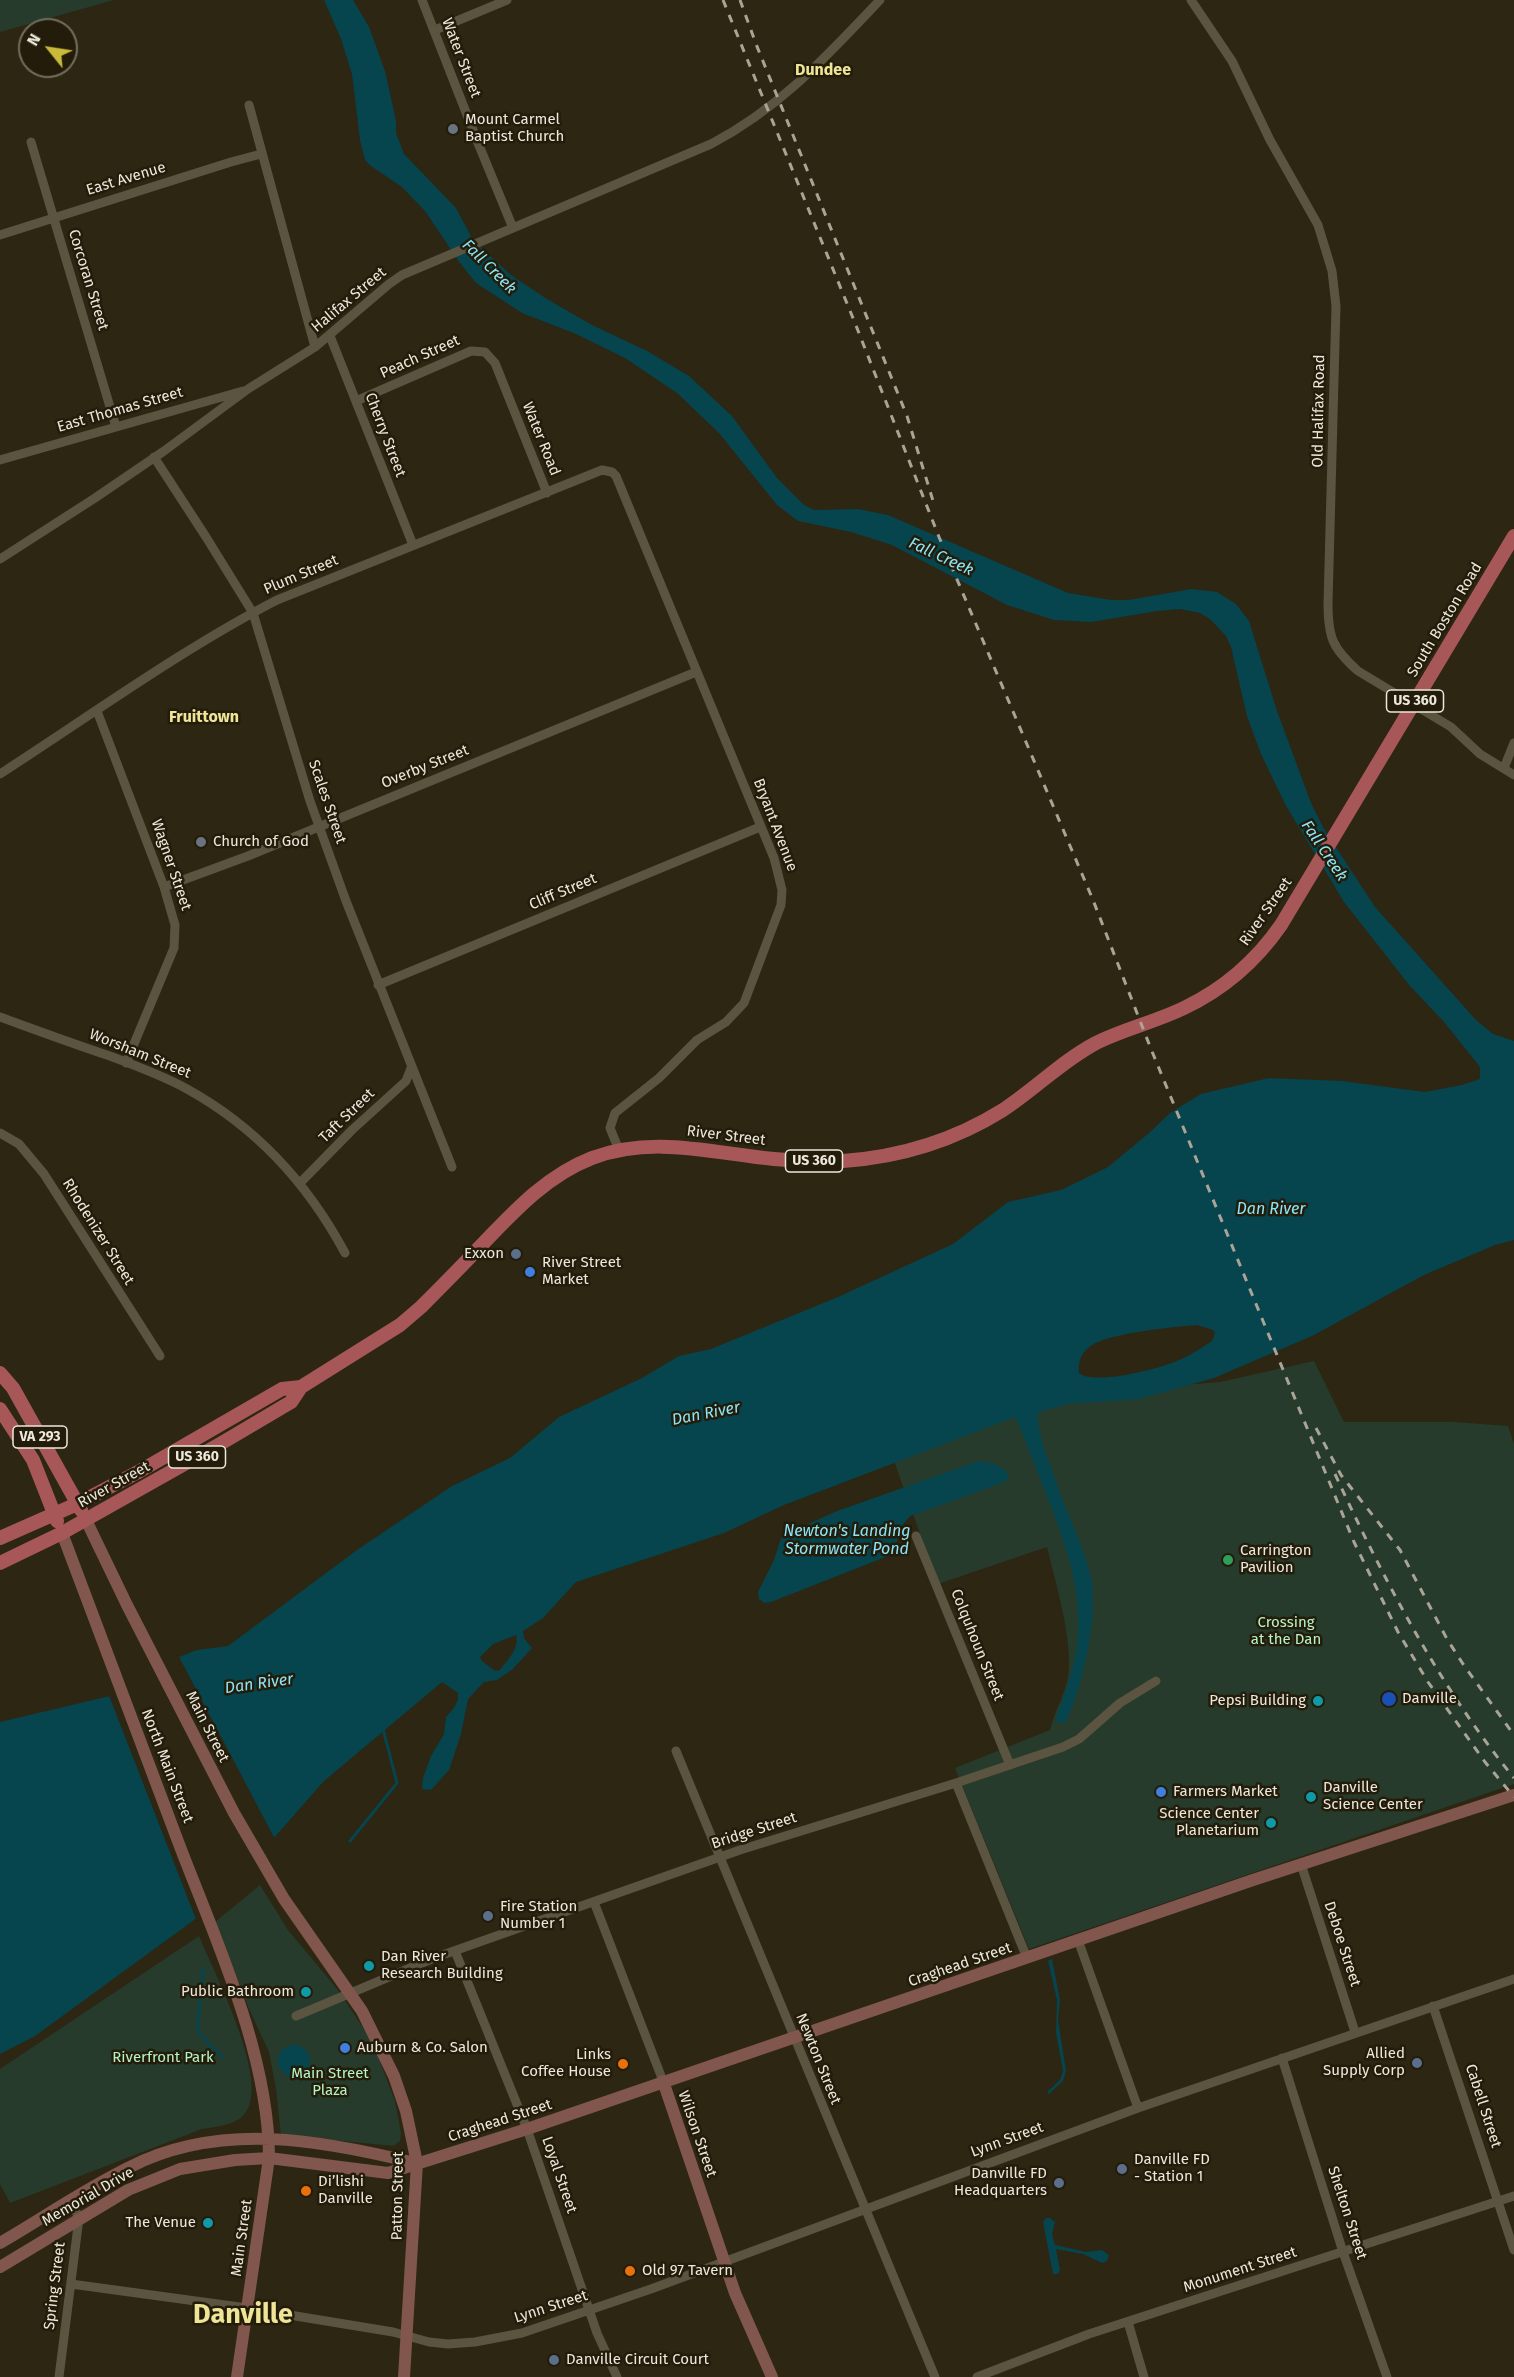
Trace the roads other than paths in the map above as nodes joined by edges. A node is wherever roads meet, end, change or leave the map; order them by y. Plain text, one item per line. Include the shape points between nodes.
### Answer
1 (422, 0) edge
2 (507, 0) edge
3 (880, 0) edge
4 (1191, 0) edge
5 (435, 30) junction
6 (249, 105) dead end
7 (31, 142) dead end
8 (261, 154) junction
9 (53, 218) junction
10 (513, 228) junction
11 (0, 235) edge
12 (330, 336) junction
13 (315, 347) junction
14 (248, 389) junction
15 (508, 395) joint
16 (356, 401) junction
17 (116, 427) junction
18 (154, 458) junction
19 (0, 460) edge
20 (547, 493) junction
21 (625, 498) joint
22 (1514, 536) edge
23 (413, 545) junction
24 (0, 559) edge
25 (253, 613) junction
26 (696, 672) junction
27 (1412, 705) junction
28 (97, 711) junction
29 (1514, 742) edge
30 (1504, 768) junction
31 (0, 774) edge
32 (1514, 775) edge
33 (320, 827) junction
34 (760, 827) junction
35 (1312, 874) joint
36 (164, 886) junction
37 (378, 985) junction
38 (0, 1019) edge
39 (126, 1063) junction
40 (411, 1068) junction
41 (0, 1133) edge
42 (619, 1150) junction
43 (452, 1167) dead end
44 (300, 1183) junction
45 (345, 1253) dead end
46 (160, 1356) dead end
47 (0, 1373) edge
48 (301, 1387) junction
49 (0, 1408) edge
50 (77, 1504) junction
51 (55, 1514) junction
52 (86, 1520) junction
53 (62, 1533) junction
54 (916, 1536) dead end
55 (0, 1538) edge
56 (0, 1563) edge
57 (1156, 1681) dead end
58 (676, 1751) dead end
59 (1010, 1765) junction
60 (956, 1783) junction
61 (1514, 1795) edge
62 (720, 1857) junction
63 (1301, 1864) junction
64 (594, 1902) junction
65 (1078, 1940) junction
66 (455, 1951) junction
67 (1027, 1958) junction
68 (1514, 1979) edge
69 (351, 1993) junction
70 (1433, 2006) junction
71 (296, 2016) dead end
72 (1355, 2032) junction
73 (793, 2038) junction
74 (1282, 2058) junction
75 (663, 2081) junction
76 (1138, 2108) junction
77 (527, 2129) junction
78 (269, 2139) junction
79 (269, 2158) junction
80 (417, 2163) junction
81 (1514, 2196) edge
82 (71, 2201) junction
83 (1498, 2201) junction
84 (864, 2210) junction
85 (79, 2218) junction
86 (0, 2243) edge
87 (1514, 2250) edge
88 (1343, 2252) junction
89 (725, 2262) junction
90 (0, 2267) edge
91 (71, 2284) junction
92 (247, 2308) junction
93 (588, 2310) junction
94 (1128, 2322) junction
95 (407, 2337) junction
96 (59, 2377) edge
97 (237, 2377) edge
98 (404, 2377) edge
99 (617, 2377) edge
100 (772, 2377) edge
101 (934, 2377) edge
102 (977, 2377) edge
103 (1144, 2377) edge
104 (1387, 2377) edge

1 - 5 street, Water Street
2 - 5 street
3 - 10 street, Halifax Street via 796,86 755,119 702,148
4 - 27 street, Old Halifax Road via 1237,70 1270,140 1318,225 1332,271 1336,306 1330,638 1358,671
5 - 10 street, Water Street
6 - 8 street
7 - 9 street, Corcoran Street
8 - 9 street, East Avenue
8 - 13 street
9 - 11 street, East Avenue
9 - 17 street, Corcoran Street
10 - 12 street, Halifax Street via 429,262 389,284
12 - 13 street, Halifax Street
12 - 16 street, Cherry Street
13 - 14 street, Halifax Street
14 - 17 street, East Thomas Street
14 - 18 street, Halifax Street
15 - 16 street, Peach Street via 490,356 478,350
15 - 20 street, Water Road
16 - 23 street, Cherry Street
17 - 19 street, East Thomas Street
18 - 24 street, Halifax Street
18 - 25 street, Scales Street
20 - 21 street, Plum Street via 608,470 616,476
20 - 23 street, Plum Street
21 - 26 street, Bryant Avenue
22 - 27 main road, South Boston Road / US 360
23 - 25 street, Plum Street
25 - 28 street, Plum Street
25 - 33 street, Scales Street
26 - 33 street, Overby Street
26 - 34 street, Bryant Avenue
27 - 30 street, Old Halifax Road via 1451,727 1480,754
27 - 35 main road, South Boston Road / US 360
28 - 31 street, Plum Street
28 - 36 street, Wagner Street
29 - 30 street
30 - 32 street, Old Halifax Road
33 - 36 street, Overby Street
33 - 37 street, Scales Street
34 - 37 street, Cliff Street
34 - 42 street, Bryant Avenue via 782,890 778,917 761,951 749,992 736,1013 696,1040 659,1078 615,1113 610,1128
35 - 42 main road, River Street / US 360 via 1268,943 1224,985 1185,1008 1098,1042 1003,1110 944,1139 897,1154 841,1161 774,1159 662,1146
36 - 39 street, Wagner Street via 175,926 174,948
37 - 40 street, Scales Street
38 - 39 street, Worsham Street
39 - 44 street, Worsham Street via 186,1088 218,1108 262,1142
40 - 43 street, Scales Street
40 - 44 street, Taft Street via 406,1081
41 - 46 street, Rhodenizer Street via 19,1144 38,1166
42 - 48 main road, River Street / US 360 via 578,1165 537,1191 400,1325
44 - 45 street, Worsham Street
47 - 50 main road, VA 293 via 13,1388
48 - 50 main road, River Street / US 360 via 282,1389
48 - 52 main road, River Street / US 360 via 291,1402
49 - 51 main road, VA 293 via 33,1460
50 - 51 main road, River Street / US 360
50 - 52 main road, VA 293
51 - 53 main road, VA 293
51 - 55 main road, River Street
52 - 53 main road, River Street / US 360
52 - 69 main road, Main Street / VA 293 via 212,1770 284,1899
53 - 56 main road, River Street
53 - 78 main road, North Main Street / VA 293 via 226,1966 258,2065
54 - 59 street, Colquhoun Street
57 - 59 street, Bridge Street via 1120,1703 1079,1739
58 - 62 street, Newton Street
59 - 60 street, Bridge Street
60 - 62 street, Bridge Street
60 - 67 street
61 - 63 main road, Craghead Street
62 - 64 street, Bridge Street
62 - 73 street, Newton Street
63 - 65 main road, Craghead Street
63 - 72 street, Deboe Street
64 - 66 street, Bridge Street
64 - 75 street, Wilson Street
65 - 67 main road, Craghead Street
65 - 76 street
66 - 69 street, Bridge Street
66 - 77 street, Loyal Street
67 - 73 main road, Craghead Street
68 - 70 street, Lynn Street
69 - 71 street, Bridge Street
69 - 80 main road, Patton Street / VA 293 via 394,2076
70 - 72 street, Lynn Street
70 - 83 street, Cabell Street
72 - 74 street, Lynn Street
73 - 75 main road, Craghead Street
73 - 84 street, Newton Street
74 - 76 street, Lynn Street
74 - 88 street, Shelton Street
75 - 77 main road, Craghead Street
75 - 89 main road, Wilson Street
76 - 84 street, Lynn Street
77 - 80 main road, Craghead Street
77 - 93 street, Loyal Street
78 - 79 main road, Main Street / VA 293
78 - 80 main road, Craghead Street via 336,2145
78 - 82 main road, Memorial Drive via 210,2142 159,2155 130,2166
79 - 80 main road, Craghead Street via 388,2173
79 - 85 main road, Memorial Drive via 180,2169 128,2190
79 - 92 main road, Main Street / VA 293
80 - 95 main road, Patton Street / VA 293
81 - 83 street, Monument Street
82 - 85 street
82 - 86 main road, Memorial Drive
83 - 87 street, Cabell Street
83 - 88 street, Monument Street
84 - 89 street, Lynn Street
84 - 101 street, Newton Street
85 - 90 main road, Memorial Drive
85 - 91 street, Spring Street
88 - 94 street, Monument Street
88 - 104 street, Shelton Street
89 - 93 street, Lynn Street
89 - 100 main road, Wilson Street
91 - 92 street, Lynn Street
91 - 96 street, Spring Street
92 - 95 street, Lynn Street
92 - 97 main road, Main Street / VA 293
93 - 95 street, Lynn Street via 522,2333 475,2342 448,2344
93 - 99 street, Loyal Street
94 - 102 street, Monument Street
94 - 103 street
95 - 98 main road, Patton Street / VA 293

